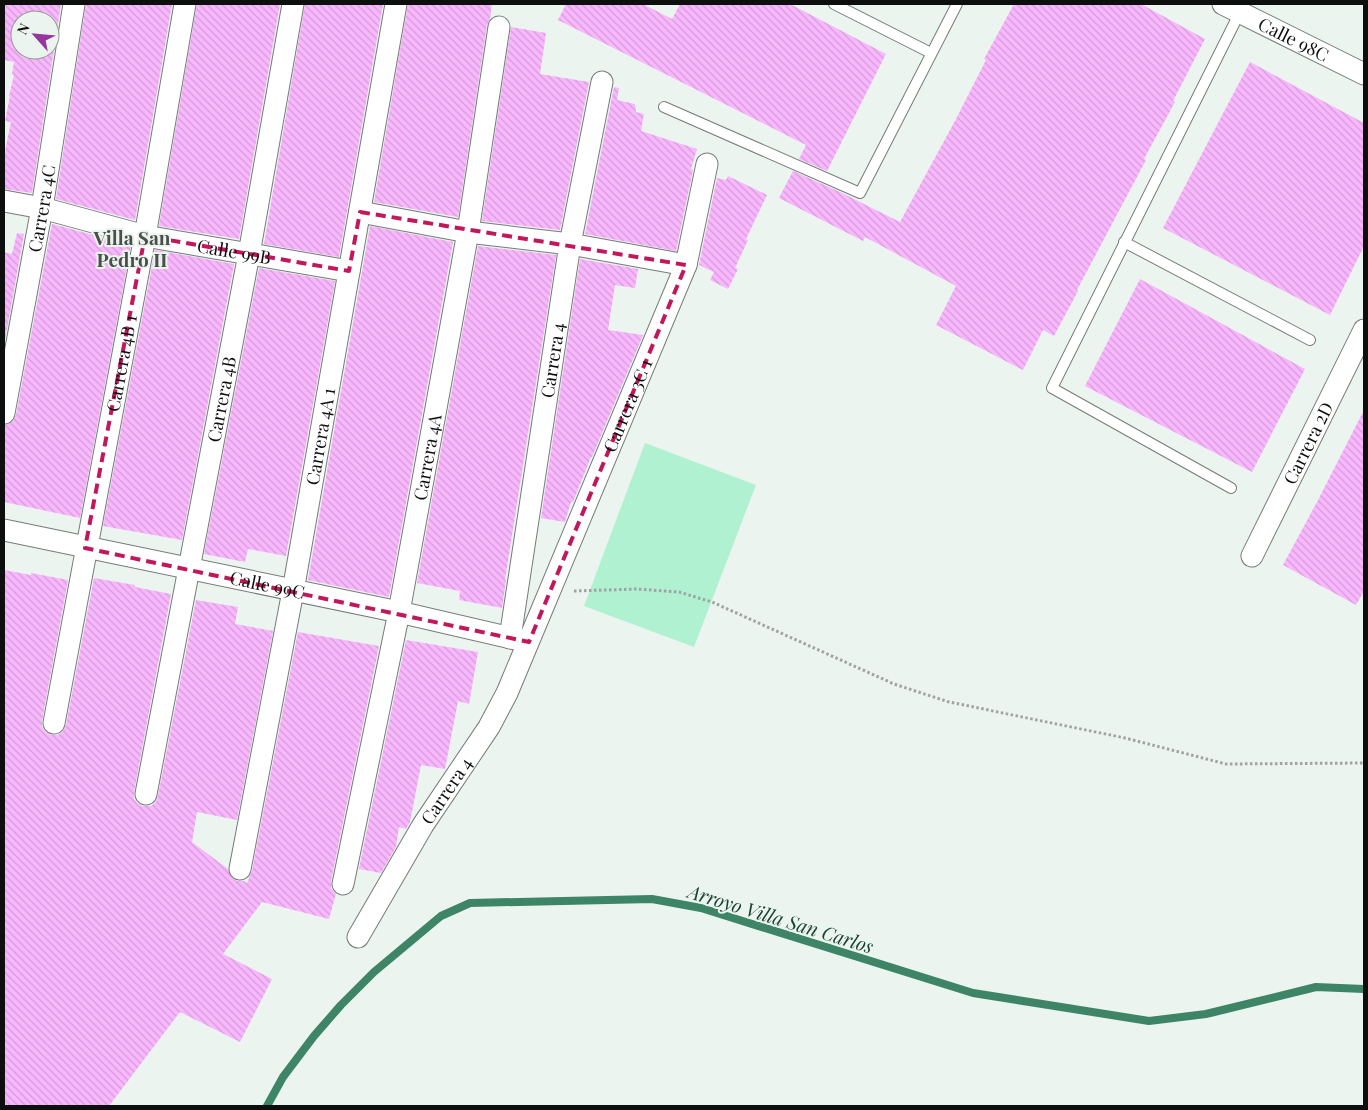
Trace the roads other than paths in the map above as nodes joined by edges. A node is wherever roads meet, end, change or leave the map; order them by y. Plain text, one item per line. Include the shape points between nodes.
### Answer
1 (74, 4) edge
2 (186, 4) edge
3 (293, 4) edge
4 (396, 4) edge
5 (834, 4) edge
6 (957, 4) edge
7 (1231, 8) edge
8 (499, 27) dead end
9 (931, 53) junction
10 (1364, 74) edge
11 (602, 82) dead end
12 (664, 107) dead end
13 (707, 164) dead end
14 (4, 201) edge
15 (42, 208) junction
16 (360, 212) junction
17 (468, 232) junction
18 (145, 236) junction
19 (1124, 242) junction
20 (570, 244) junction
21 (249, 254) junction
22 (686, 265) junction
23 (349, 272) junction
24 (1364, 330) edge
25 (1310, 340) dead end
26 (4, 413) edge
27 (1231, 488) dead end
28 (4, 530) edge
29 (86, 548) junction
30 (1252, 556) dead end
31 (188, 569) junction
32 (293, 591) junction
33 (399, 612) junction
34 (519, 640) junction
35 (54, 723) dead end
36 (146, 794) dead end
37 (240, 869) dead end
38 (343, 884) dead end
39 (358, 937) dead end

1 - 15 street, Carrera 4C
2 - 18 street, Carrera 4B 1
3 - 21 street, Carrera 4B
4 - 16 street, Carrera 4A 1
5 - 9 lane
6 - 9 lane
7 - 10 street, Calle 98C
7 - 19 lane
8 - 17 street, Carrera 4A
9 - 12 lane via 860,193
11 - 20 street, Carrera 4
13 - 22 street, Carrera 3C 1
14 - 15 street, Calle 99B
15 - 18 street, Calle 99B
15 - 26 street, Carrera 4C
16 - 17 street
16 - 23 street, Carrera 4A 1
17 - 20 street
17 - 33 street, Carrera 4A
18 - 21 street, Calle 99B
18 - 29 street, Carrera 4B 1
19 - 25 lane
19 - 27 lane via 1052,388
20 - 22 street
20 - 34 street, Carrera 4
21 - 23 street, Calle 99B
21 - 31 street, Carrera 4B
22 - 34 street, Carrera 3C 1 via 547,598
23 - 32 street, Carrera 4A 1
24 - 30 street, Carrera 2D
28 - 29 street, Calle 99C
29 - 31 street, Calle 99C
29 - 35 street, Carrera 4B 1
31 - 32 street, Calle 99C
31 - 36 street, Carrera 4B
32 - 33 street, Calle 99C
32 - 37 street, Carrera 4A 1
33 - 34 street, Calle 99C
33 - 38 street, Carrera 4A
34 - 39 street, Carrera 4 via 507,693 489,727 423,825

